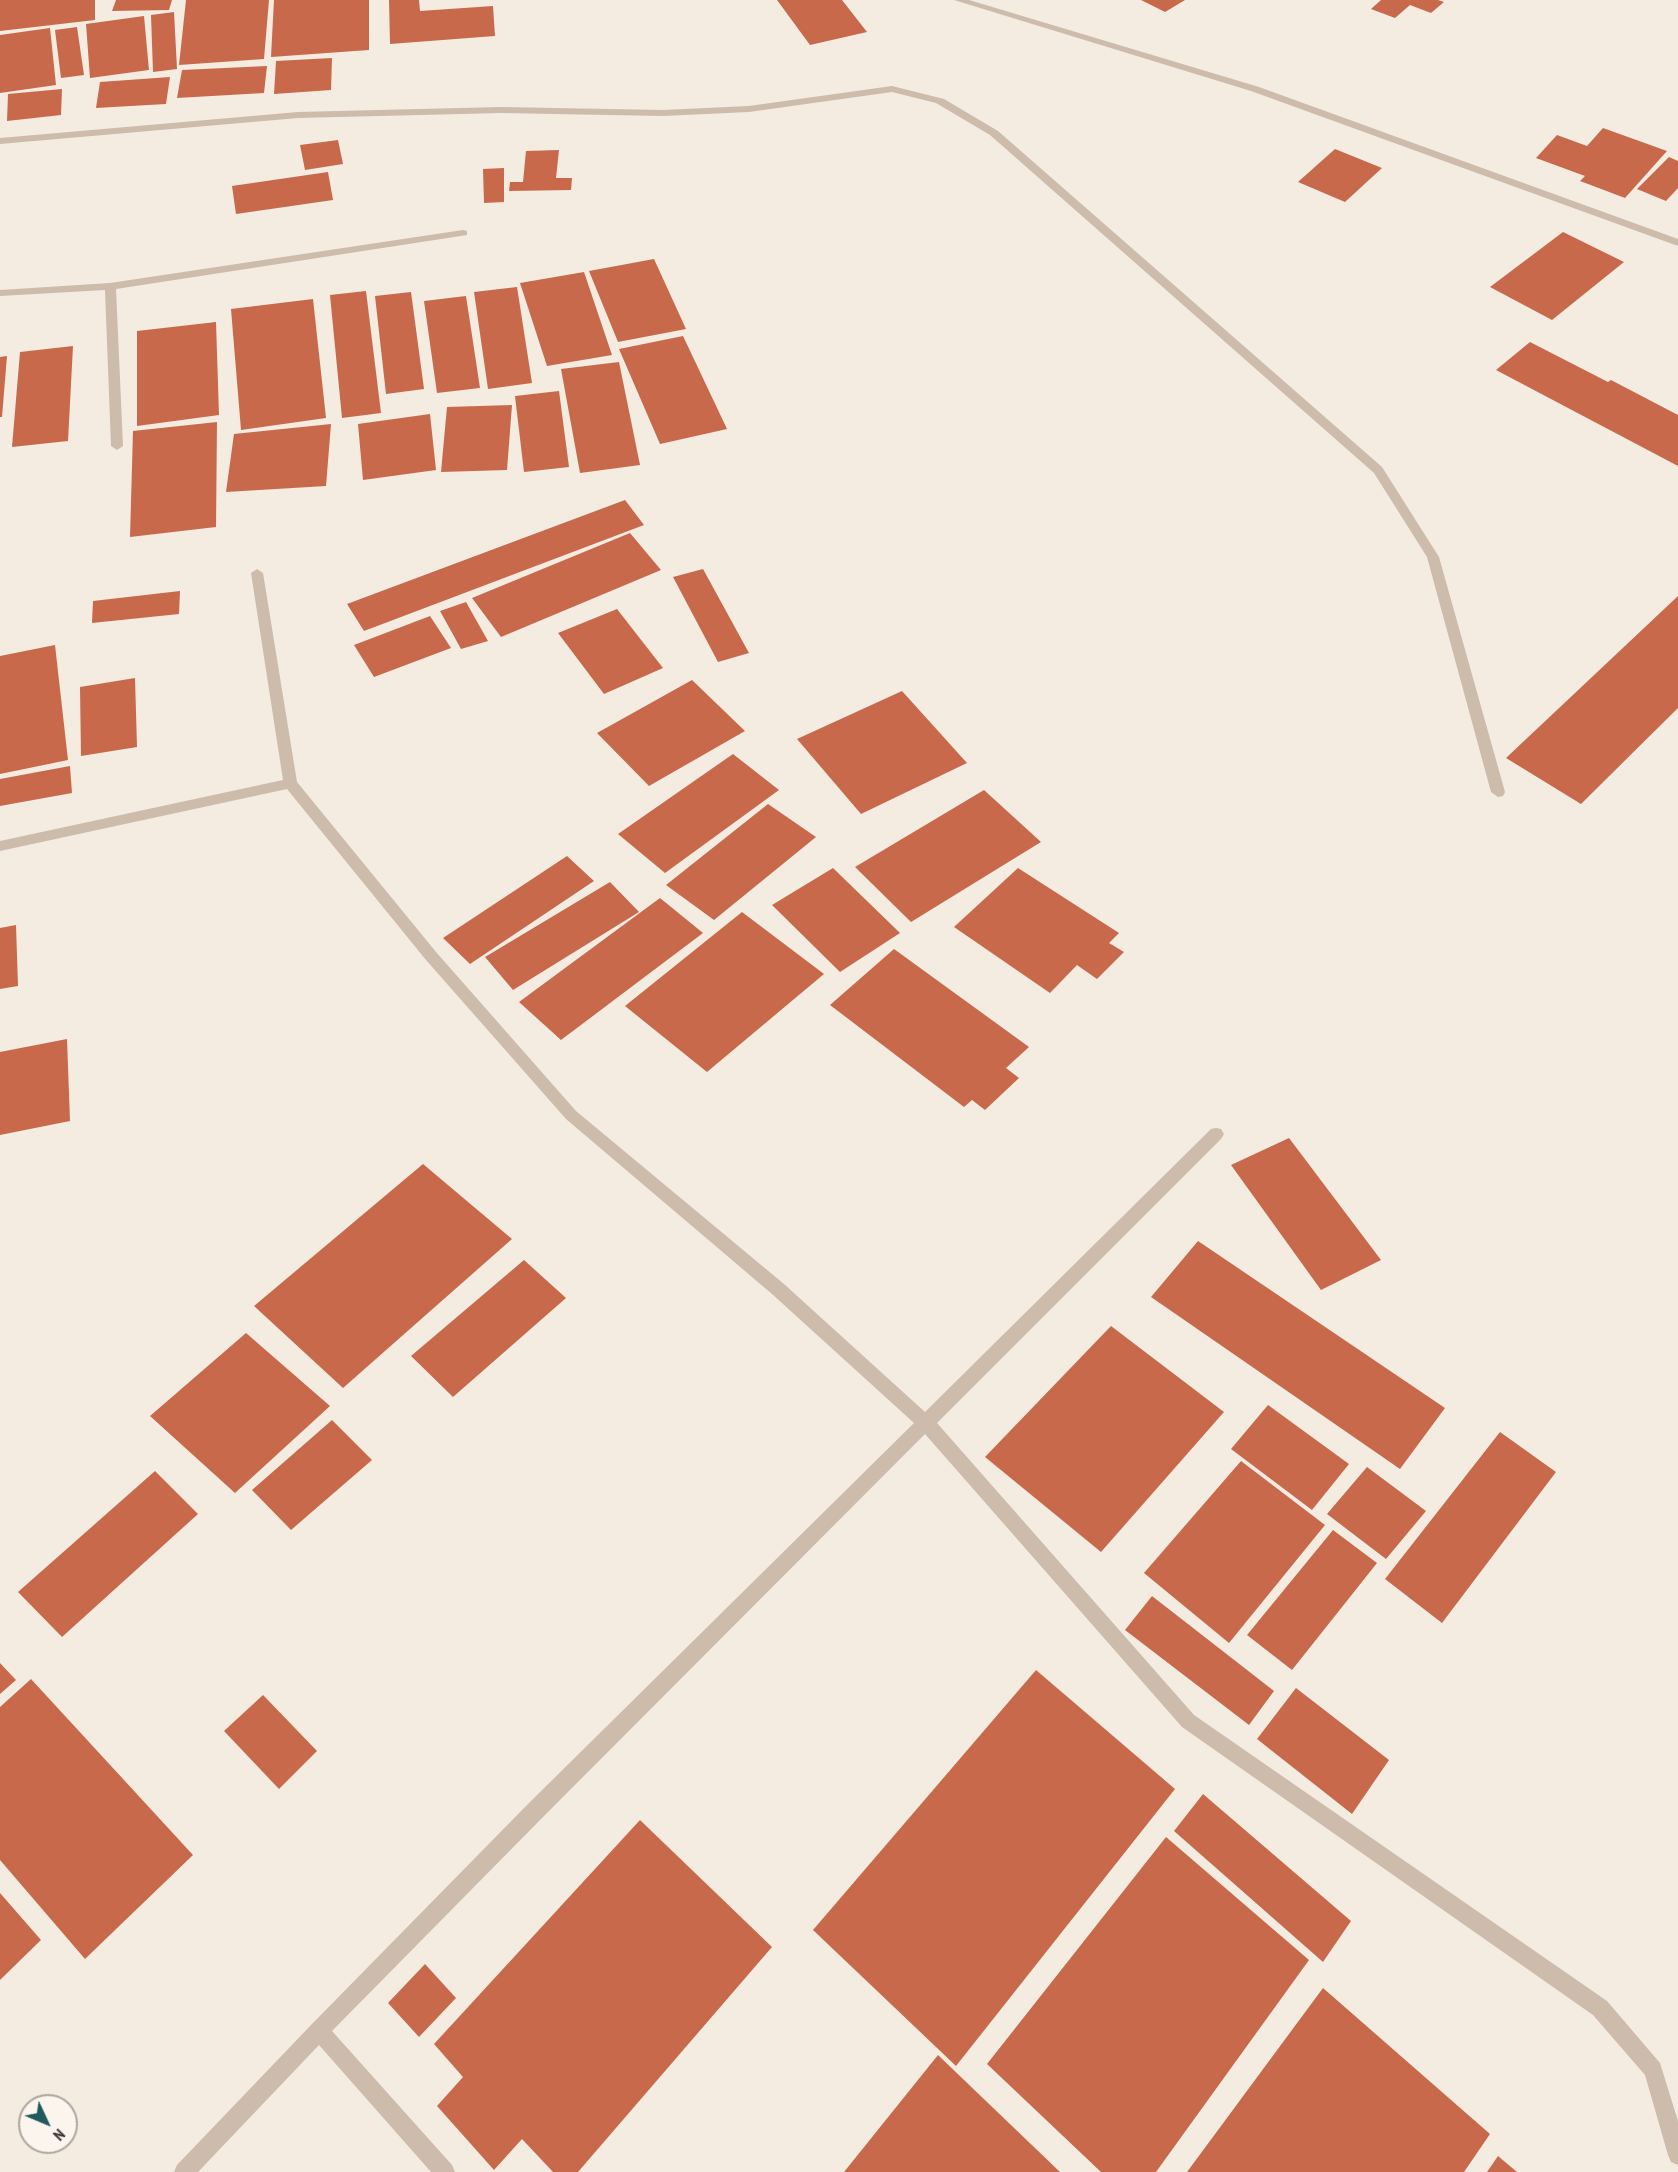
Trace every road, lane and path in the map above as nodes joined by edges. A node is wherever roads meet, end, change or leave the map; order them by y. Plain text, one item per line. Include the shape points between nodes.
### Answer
1 (958, 0) edge
2 (0, 141) edge
3 (463, 232) dead end
4 (1678, 243) edge
5 (110, 286) junction
6 (0, 293) edge
7 (117, 446) dead end
8 (257, 573) dead end
9 (290, 783) junction
10 (1498, 792) dead end
11 (0, 846) edge
12 (1216, 1134) dead end
13 (926, 1423) junction
14 (319, 2031) junction
15 (1678, 2155) edge
16 (184, 2172) edge
17 (445, 2172) edge

1 - 4 street via 1255,89
2 - 10 street via 298,115 749,109 892,89 940,101 994,133 1378,470 1433,557
3 - 5 street
5 - 6 street
5 - 7 street
8 - 9 street
9 - 11 street
9 - 13 street via 431,956 571,1115 778,1289
12 - 13 street
13 - 14 street
13 - 15 street via 1188,1722 1600,2008 1653,2070
14 - 16 street
14 - 17 street

